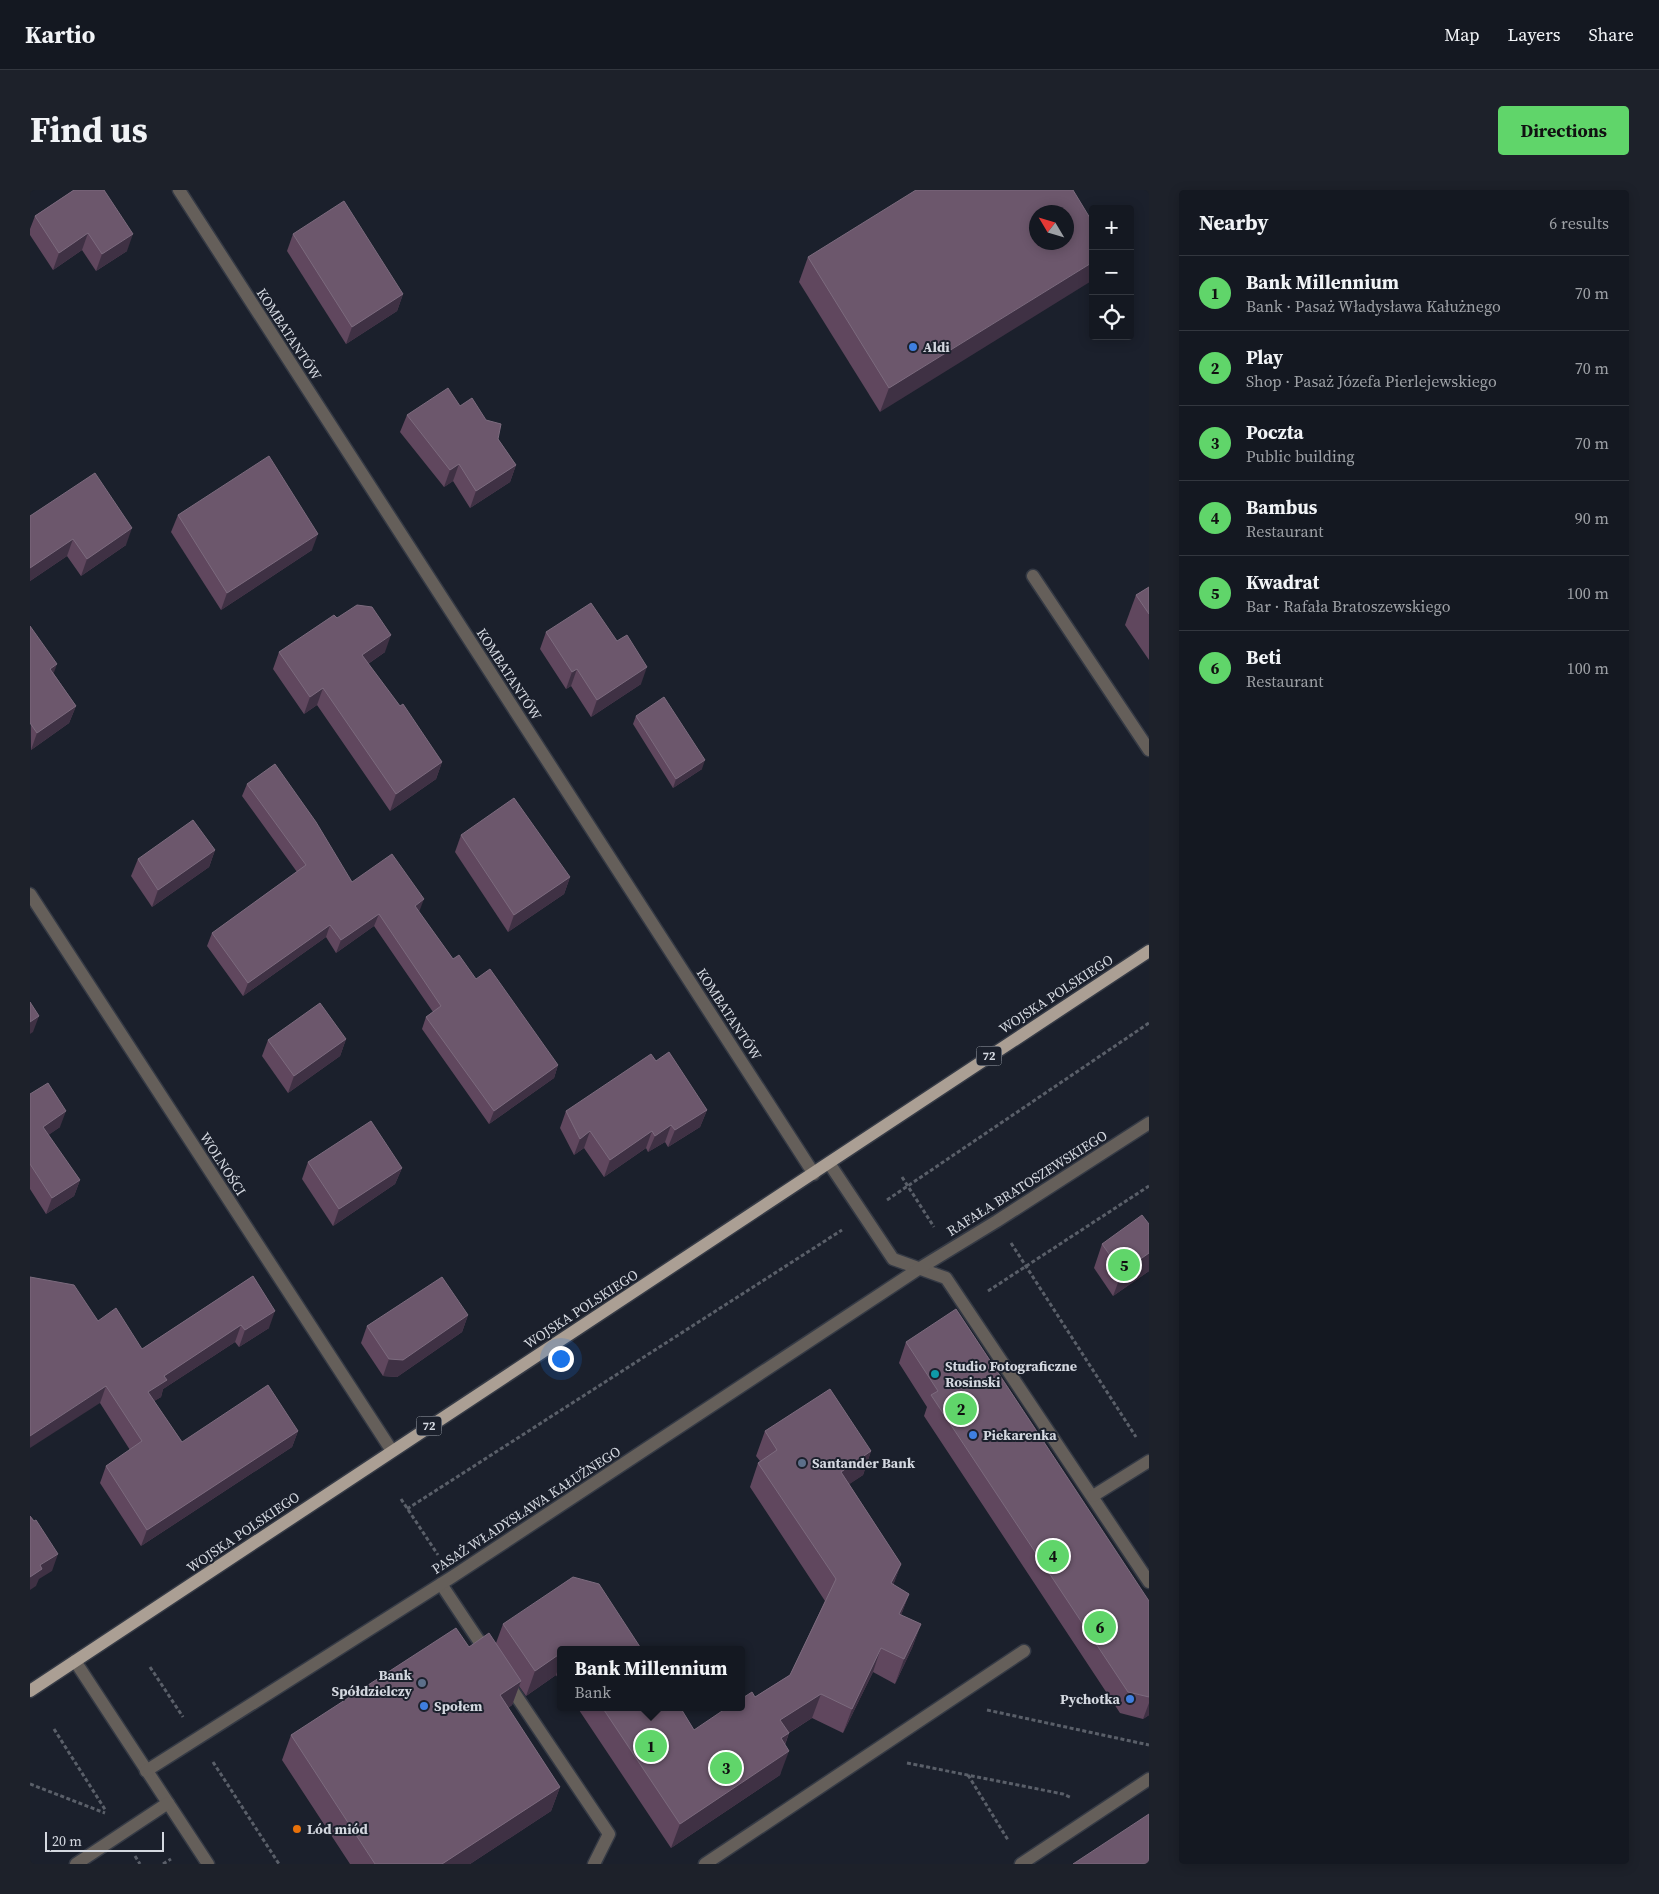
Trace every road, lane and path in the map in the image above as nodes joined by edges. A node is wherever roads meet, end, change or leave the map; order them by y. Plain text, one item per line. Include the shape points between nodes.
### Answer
1 (179, 190) edge
2 (1033, 576) dead end
3 (1149, 750) edge
4 (30, 894) edge
5 (1149, 951) edge
6 (1149, 1023) edge
7 (1149, 1123) edge
8 (829, 1163) junction
9 (814, 1174) junction
10 (902, 1177) dead end
11 (908, 1186) junction
12 (1149, 1186) edge
13 (864, 1216) junction
14 (997, 1222) junction
15 (950, 1250) junction
16 (1026, 1266) junction
17 (920, 1268) junction
18 (965, 1307) junction
19 (1138, 1440) dead end
20 (392, 1451) junction
21 (1149, 1461) edge
22 (1093, 1496) junction
23 (401, 1499) dead end
24 (407, 1509) junction
25 (452, 1577) junction
26 (1149, 1582) edge
27 (441, 1584) junction
28 (1024, 1651) dead end
29 (75, 1661) junction
30 (150, 1667) dead end
31 (30, 1691) edge
32 (950, 1702) junction
33 (54, 1729) dead end
34 (197, 1739) junction
35 (1149, 1745) edge
36 (869, 1755) junction
37 (146, 1772) junction
38 (967, 1775) junction
39 (1149, 1779) edge
40 (30, 1784) edge
41 (168, 1803) junction
42 (1103, 1809) junction
43 (121, 1834) junction
44 (76, 1864) edge
45 (140, 1864) edge
46 (208, 1864) edge
47 (279, 1864) edge
48 (594, 1864) edge
49 (705, 1864) edge
50 (1021, 1864) edge

1 - 9 street, KOMBATANTÓW
2 - 3 street
4 - 20 street, WOLNOŚCI
5 - 8 main road, WOJSKA POLSKIEGO / 72
6 - 11 path
7 - 14 street, RAFAŁA BRATOSZEWSKIEGO
8 - 9 main road, WOJSKA POLSKIEGO / 72
8 - 13 street
9 - 20 main road, WOJSKA POLSKIEGO / 72
10 - 11 path
11 - 13 path
11 - 15 path
12 - 16 path
13 - 17 street via 894,1259
13 - 24 path
14 - 15 street, RAFAŁA BRATOSZEWSKIEGO
14 - 16 path
15 - 17 street, RAFAŁA BRATOSZEWSKIEGO
16 - 18 path
16 - 19 path
17 - 18 street via 946,1278
17 - 25 street, PASAŻ WŁADYSŁAWA KAŁUŻNEGO
18 - 22 street
20 - 29 main road, WOJSKA POLSKIEGO / 72
21 - 22 street
22 - 26 street
23 - 24 path
24 - 25 path
25 - 27 street, PASAŻ WŁADYSŁAWA KAŁUŻNEGO
27 - 34 street, PASAŻ WŁADYSŁAWA KAŁUŻNEGO
27 - 48 street via 609,1834
28 - 32 street
29 - 31 main road, WOJSKA POLSKIEGO / 72
29 - 37 street
30 - 34 path
32 - 35 path
32 - 36 street
33 - 40 path via 108,1814
34 - 37 street, PASAŻ WŁADYSŁAWA KAŁUŻNEGO
34 - 47 path
36 - 38 path
36 - 49 street
37 - 41 street
38 - 42 path via 1063,1794
38 - 50 path
39 - 42 street
41 - 43 street
41 - 46 street
42 - 50 street
43 - 44 street
43 - 45 path

